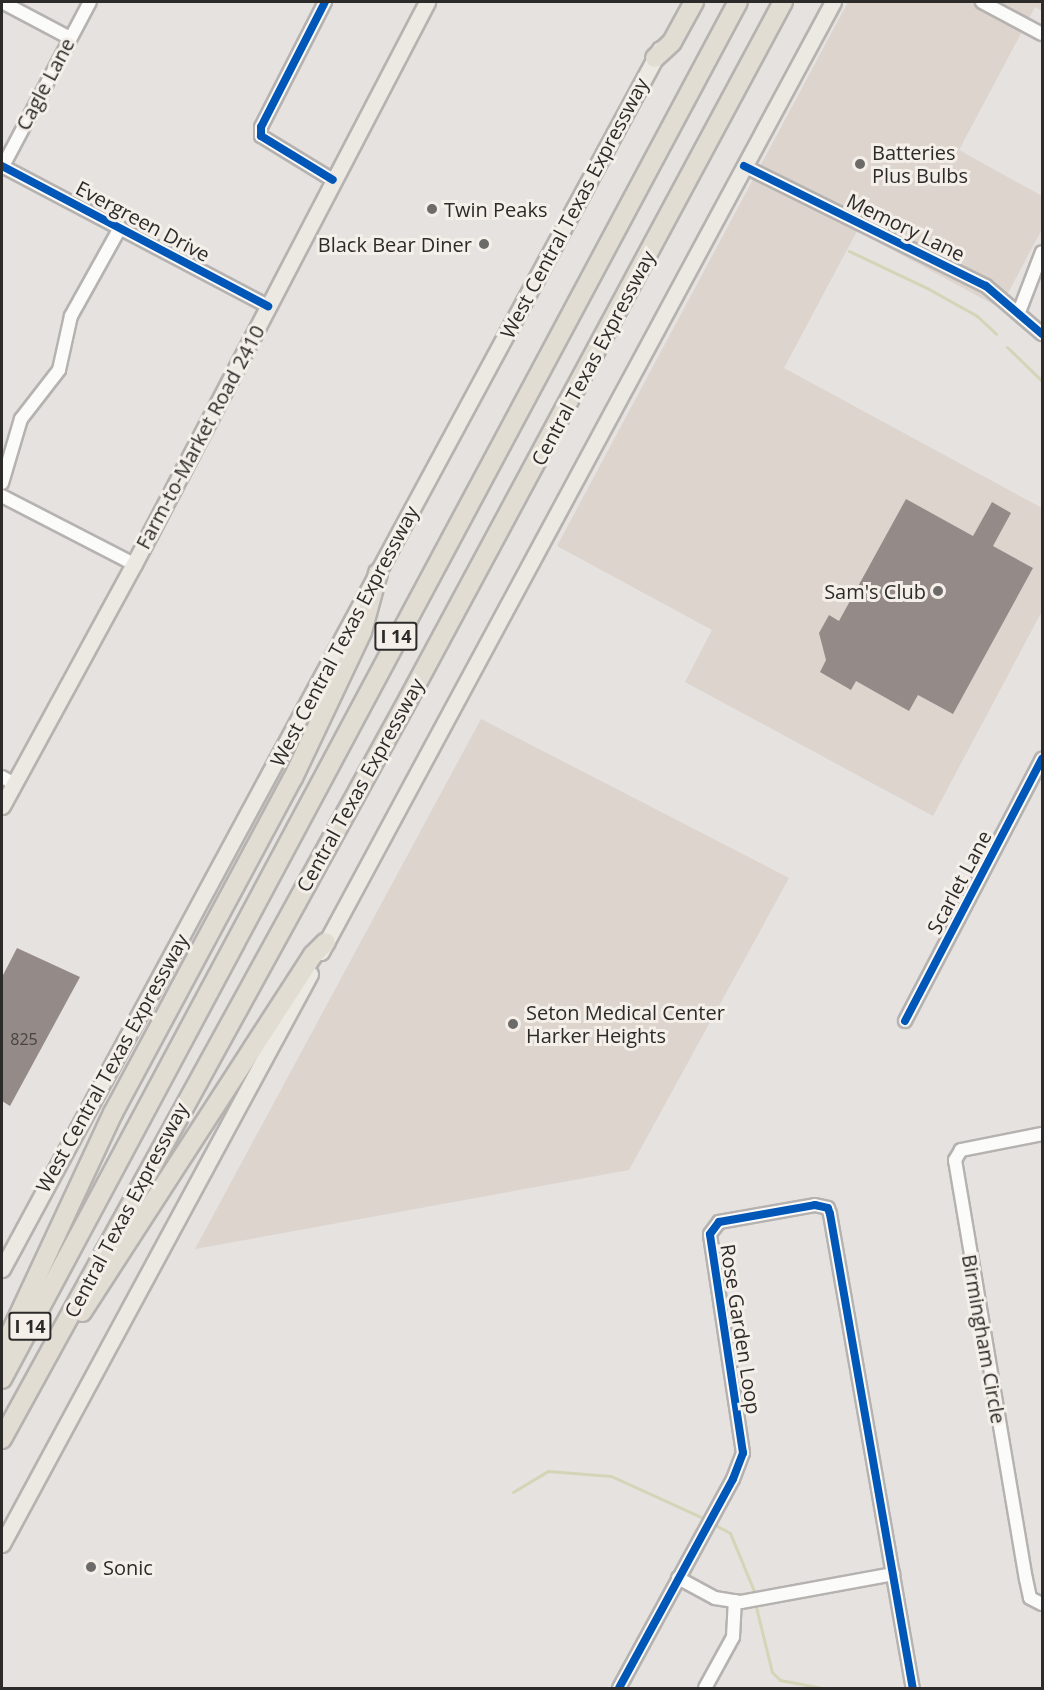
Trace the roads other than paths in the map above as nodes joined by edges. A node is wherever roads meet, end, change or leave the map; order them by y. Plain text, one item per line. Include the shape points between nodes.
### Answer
1 (2, 2) edge
2 (90, 2) edge
3 (325, 2) edge
4 (427, 2) edge
5 (685, 2) edge
6 (694, 2) edge
7 (738, 2) edge
8 (783, 2) edge
9 (833, 2) edge
10 (982, 2) edge
11 (1042, 34) edge
12 (70, 38) junction
13 (655, 58) junction
14 (744, 166) junction
15 (2, 167) edge
16 (333, 180) junction
17 (120, 228) junction
18 (1042, 252) edge
19 (268, 306) junction
20 (1019, 312) junction
21 (1042, 334) edge
22 (2, 483) edge
23 (2, 496) edge
24 (134, 564) junction
25 (378, 573) junction
26 (1042, 759) edge
27 (7, 780) edge
28 (2, 805) edge
29 (326, 942) junction
30 (905, 1021) dead end
31 (1042, 1134) edge
32 (2, 1269) edge
33 (55, 1342) junction
34 (2, 1351) edge
35 (2, 1378) edge
36 (2, 1439) edge
37 (2, 1544) edge
38 (893, 1574) junction
39 (678, 1578) junction
40 (735, 1602) junction
41 (1042, 1604) edge
42 (620, 1689) edge
43 (705, 1689) edge
44 (913, 1689) edge

1 - 12 street
2 - 12 street, Cagle Lane
3 - 16 street via 261,127 261,136
4 - 16 main road, Farm-to-Market Road 2410
5 - 13 main road, West Central Texas Expressway
6 - 13 highway via 672,42
7 - 35 highway, Central Texas Expressway / I 14
8 - 33 highway, Central Texas Expressway / I 14 via 409,698
9 - 14 main road
10 - 11 street
12 - 15 street, Cagle Lane
13 - 25 main road, West Central Texas Expressway
14 - 20 street, Memory Lane via 947,264 986,286
14 - 29 main road
15 - 17 street, Evergreen Drive
16 - 19 main road, Farm-to-Market Road 2410
17 - 19 street, Evergreen Drive
17 - 22 street via 71,316 59,370 21,419
18 - 20 street
19 - 24 main road, Farm-to-Market Road 2410
20 - 21 street, Memory Lane
23 - 24 street
24 - 27 main road, Farm-to-Market Road 2410
25 - 32 main road, West Central Texas Expressway
25 - 34 highway via 362,632 298,768 113,1113
26 - 30 street, Scarlet Lane
27 - 28 main road, Farm-to-Market Road 2410
29 - 33 highway via 313,955 109,1272 76,1320
29 - 37 main road
31 - 41 street, Birmingham Circle via 961,1150 955,1160 1026,1579 1030,1598
33 - 36 highway, Central Texas Expressway / I 14
38 - 39 street, Rose Garden Loop via 830,1214 828,1208 814,1205 719,1222 710,1234 743,1453
38 - 40 street
38 - 44 street, Rose Garden Loop
39 - 40 street via 715,1598
39 - 42 street, Rose Garden Loop
40 - 43 street via 733,1637

